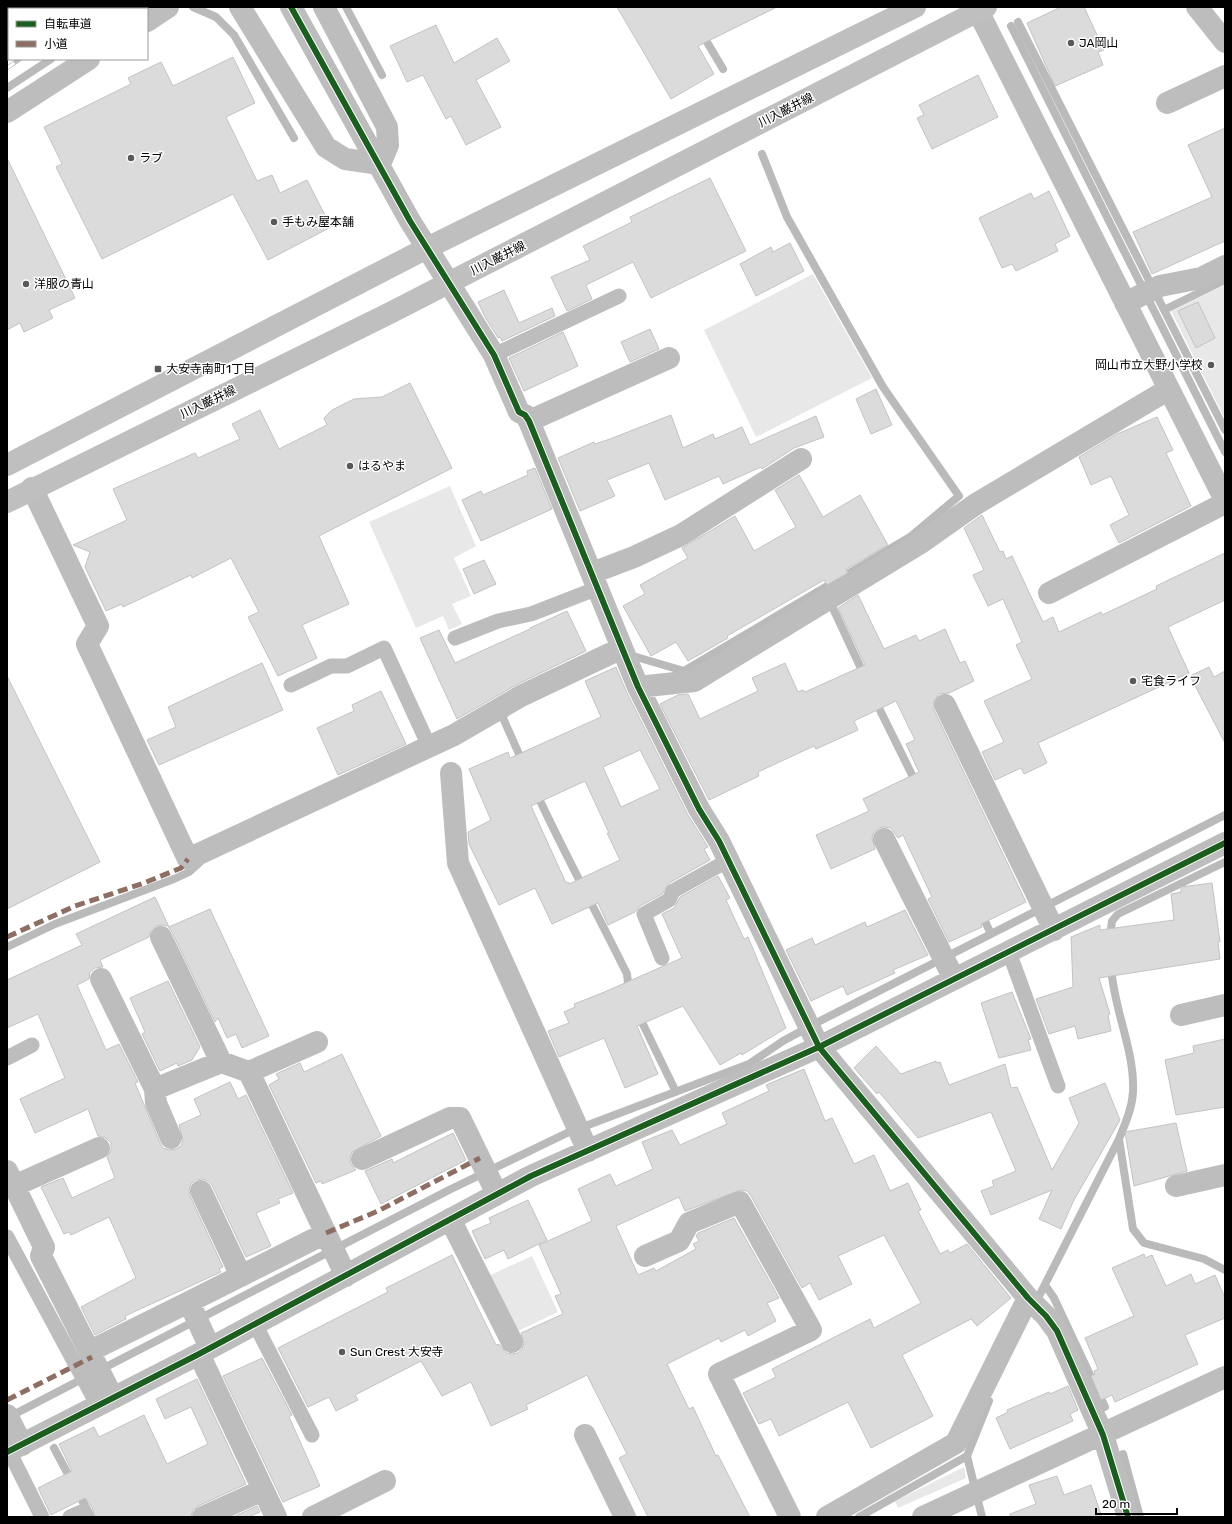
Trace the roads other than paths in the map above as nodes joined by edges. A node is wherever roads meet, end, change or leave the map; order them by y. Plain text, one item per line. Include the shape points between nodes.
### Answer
1 (168, 7) edge
2 (240, 7) edge
3 (291, 7) edge
4 (324, 7) edge
5 (915, 7) edge
6 (1197, 7) edge
7 (982, 9) edge
8 (148, 20) edge
9 (1225, 42) edge
10 (87, 60) edge
11 (1225, 76) edge
12 (1167, 103) dead end
13 (7, 112) edge
14 (380, 164) junction
15 (427, 248) junction
16 (1225, 266) edge
17 (449, 282) junction
18 (619, 296) dead end
19 (1131, 300) junction
20 (494, 355) junction
21 (669, 358) dead end
22 (1169, 389) junction
23 (529, 421) junction
24 (801, 459) dead end
25 (7, 465) edge
26 (32, 488) junction
27 (1225, 500) edge
28 (7, 502) edge
29 (1225, 503) edge
30 (595, 580) junction
31 (1049, 593) dead end
32 (455, 638) dead end
33 (625, 656) junction
34 (291, 685) dead end
35 (638, 687) junction
36 (945, 705) dead end
37 (429, 746) junction
38 (450, 774) dead end
39 (884, 839) dead end
40 (1225, 843) edge
41 (729, 860) junction
42 (1047, 915) junction
43 (161, 937) dead end
44 (1009, 952) junction
45 (662, 958) dead end
46 (947, 965) junction
47 (101, 979) dead end
48 (1225, 1005) edge
49 (1181, 1015) dead end
50 (812, 1034) junction
51 (316, 1042) dead end
52 (32, 1045) dead end
53 (7, 1058) edge
54 (221, 1062) junction
55 (249, 1072) junction
56 (1058, 1086) dead end
57 (155, 1089) junction
58 (582, 1136) junction
59 (171, 1138) dead end
60 (99, 1148) dead end
61 (362, 1159) dead end
62 (1225, 1175) edge
63 (11, 1178) edge
64 (1176, 1186) dead end
65 (494, 1189) junction
66 (201, 1191) dead end
67 (450, 1219) junction
68 (7, 1236) edge
69 (327, 1236) junction
70 (645, 1256) dead end
71 (342, 1268) junction
72 (241, 1276) junction
73 (190, 1306) junction
74 (1035, 1306) junction
75 (255, 1324) junction
76 (512, 1342) dead end
77 (204, 1344) junction
78 (87, 1360) junction
79 (1225, 1377) edge
80 (101, 1392) junction
81 (312, 1435) dead end
82 (1103, 1435) junction
83 (585, 1436) dead end
84 (12, 1438) edge
85 (385, 1481) dead end
86 (263, 1490) junction
87 (84, 1511) dead end
88 (42, 1517) edge
89 (70, 1517) edge
90 (203, 1517) edge
91 (276, 1517) edge
92 (313, 1517) edge
93 (624, 1517) edge
94 (790, 1517) edge
95 (827, 1517) edge
96 (923, 1517) edge
97 (1128, 1517) edge

1 - 8 street
2 - 14 street via 326,147 345,159
3 - 14 street
4 - 14 street via 387,126 388,145
5 - 15 main road
6 - 9 street
7 - 17 main road, 川入巌井線
7 - 19 street
10 - 13 street
11 - 12 street
14 - 15 street
15 - 17 street
15 - 25 main road
16 - 19 street via 1200,278 1160,286
17 - 20 street
17 - 26 main road, 川入巌井線
18 - 20 lane
19 - 22 street
20 - 23 street via 519,412
21 - 23 street
22 - 27 street
22 - 35 street via 976,504 922,542 694,681
23 - 30 street
24 - 30 street via 681,535 634,557
26 - 28 main road, 川入巌井線
26 - 37 street via 98,626 87,644 188,859
29 - 31 street
30 - 32 lane via 531,614 498,621
30 - 33 street
33 - 35 street
33 - 37 street via 521,696 454,735
34 - 37 lane via 330,666 347,666 384,648
35 - 41 street via 699,809
36 - 42 street
38 - 58 street via 458,863
39 - 46 street
40 - 42 street
41 - 45 lane via 673,891 669,900 644,914
41 - 50 street
42 - 44 street
43 - 54 street
44 - 46 street
44 - 56 lane
46 - 50 street
47 - 57 street
48 - 49 street
50 - 58 street
50 - 74 street
51 - 55 street
52 - 53 lane
54 - 55 street
54 - 57 street
55 - 69 street
57 - 59 street via 156,1103
58 - 65 street via 531,1176
60 - 63 street
61 - 65 street via 450,1118 460,1118
62 - 64 street
63 - 78 street via 44,1246 42,1256
65 - 67 street
66 - 72 street
67 - 71 street
67 - 76 street
68 - 78 lane
69 - 71 street
69 - 72 street
70 - 94 street via 679,1241 689,1222 740,1202 811,1330 719,1374
71 - 75 street
72 - 73 street
73 - 77 street
73 - 78 street
74 - 82 street via 1057,1331
74 - 95 street via 956,1443
75 - 77 street
75 - 81 lane
77 - 80 street
77 - 86 street
78 - 80 street
79 - 82 street
80 - 84 street
82 - 96 street
82 - 97 street
83 - 93 street
84 - 88 lane
85 - 92 street
86 - 90 street
86 - 91 street
87 - 89 lane

